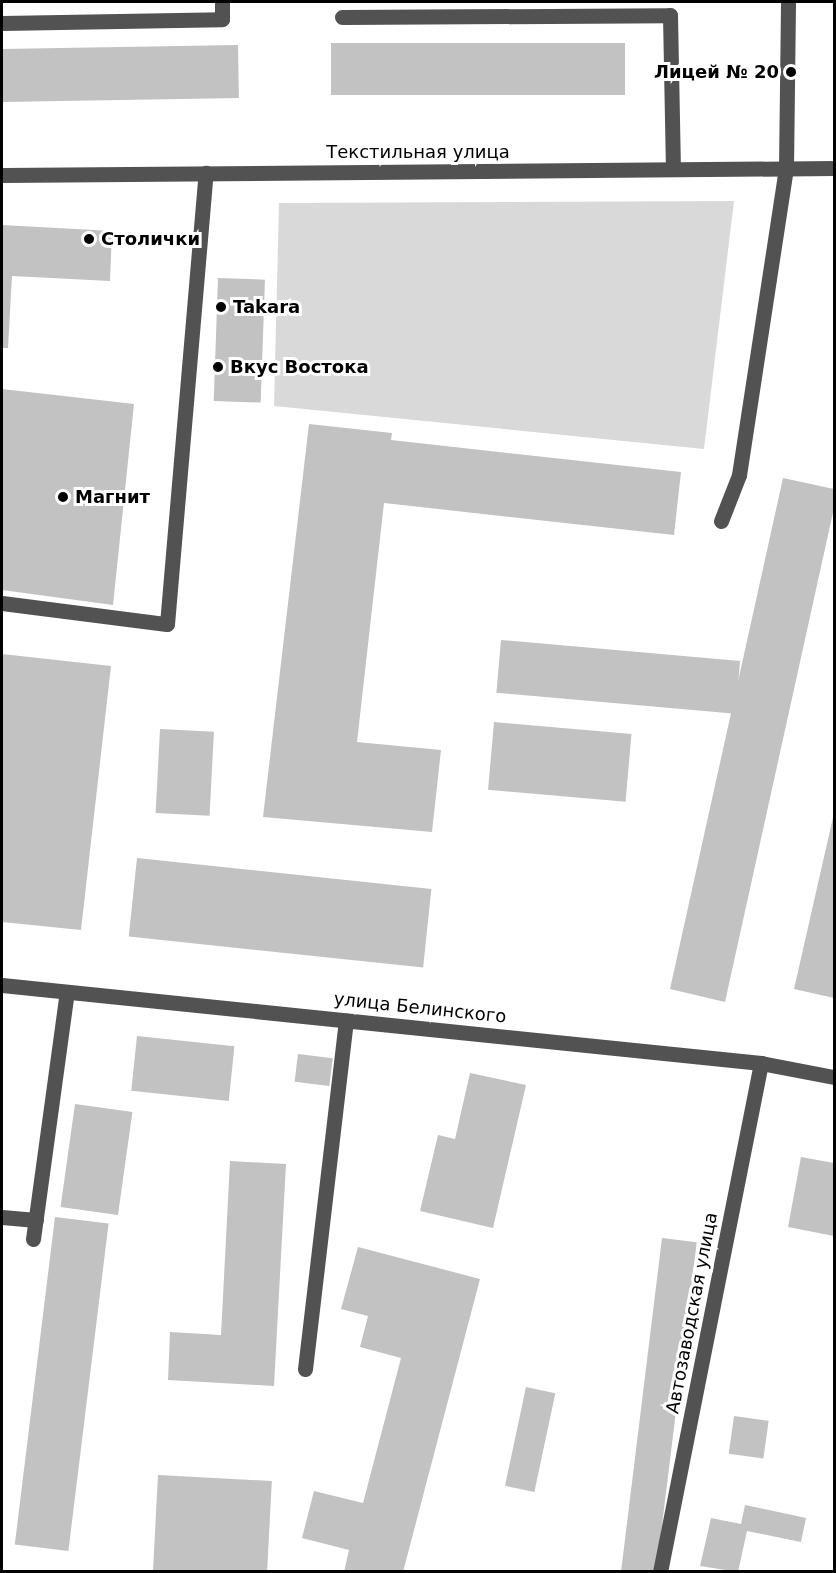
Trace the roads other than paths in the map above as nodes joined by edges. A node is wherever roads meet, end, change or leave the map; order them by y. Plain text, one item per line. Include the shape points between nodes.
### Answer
1 (222, 2) edge
2 (788, 2) edge
3 (604, 8) edge
4 (342, 17) dead end
5 (2, 23) edge
6 (786, 168) junction
7 (834, 168) edge
8 (673, 169) junction
9 (206, 173) junction
10 (2, 175) edge
11 (721, 522) dead end
12 (2, 603) edge
13 (2, 985) edge
14 (67, 992) junction
15 (346, 1020) junction
16 (761, 1063) junction
17 (834, 1077) edge
18 (2, 1217) edge
19 (36, 1220) junction
20 (33, 1239) dead end
21 (305, 1369) dead end
22 (660, 1572) edge

1 - 5 street via 222,19
2 - 6 street
3 - 4 street
3 - 8 street via 670,15
6 - 7 street, Текстильная улица
6 - 8 street, Текстильная улица
6 - 11 street via 739,476
8 - 9 street, Текстильная улица
9 - 10 street, Текстильная улица
9 - 12 street via 167,624
13 - 14 street, улица Белинского
14 - 15 street, улица Белинского
14 - 19 street
15 - 16 street, улица Белинского
15 - 21 street
16 - 17 street, улица Белинского
16 - 22 street, Автозаводская улица
18 - 19 street
19 - 20 street

